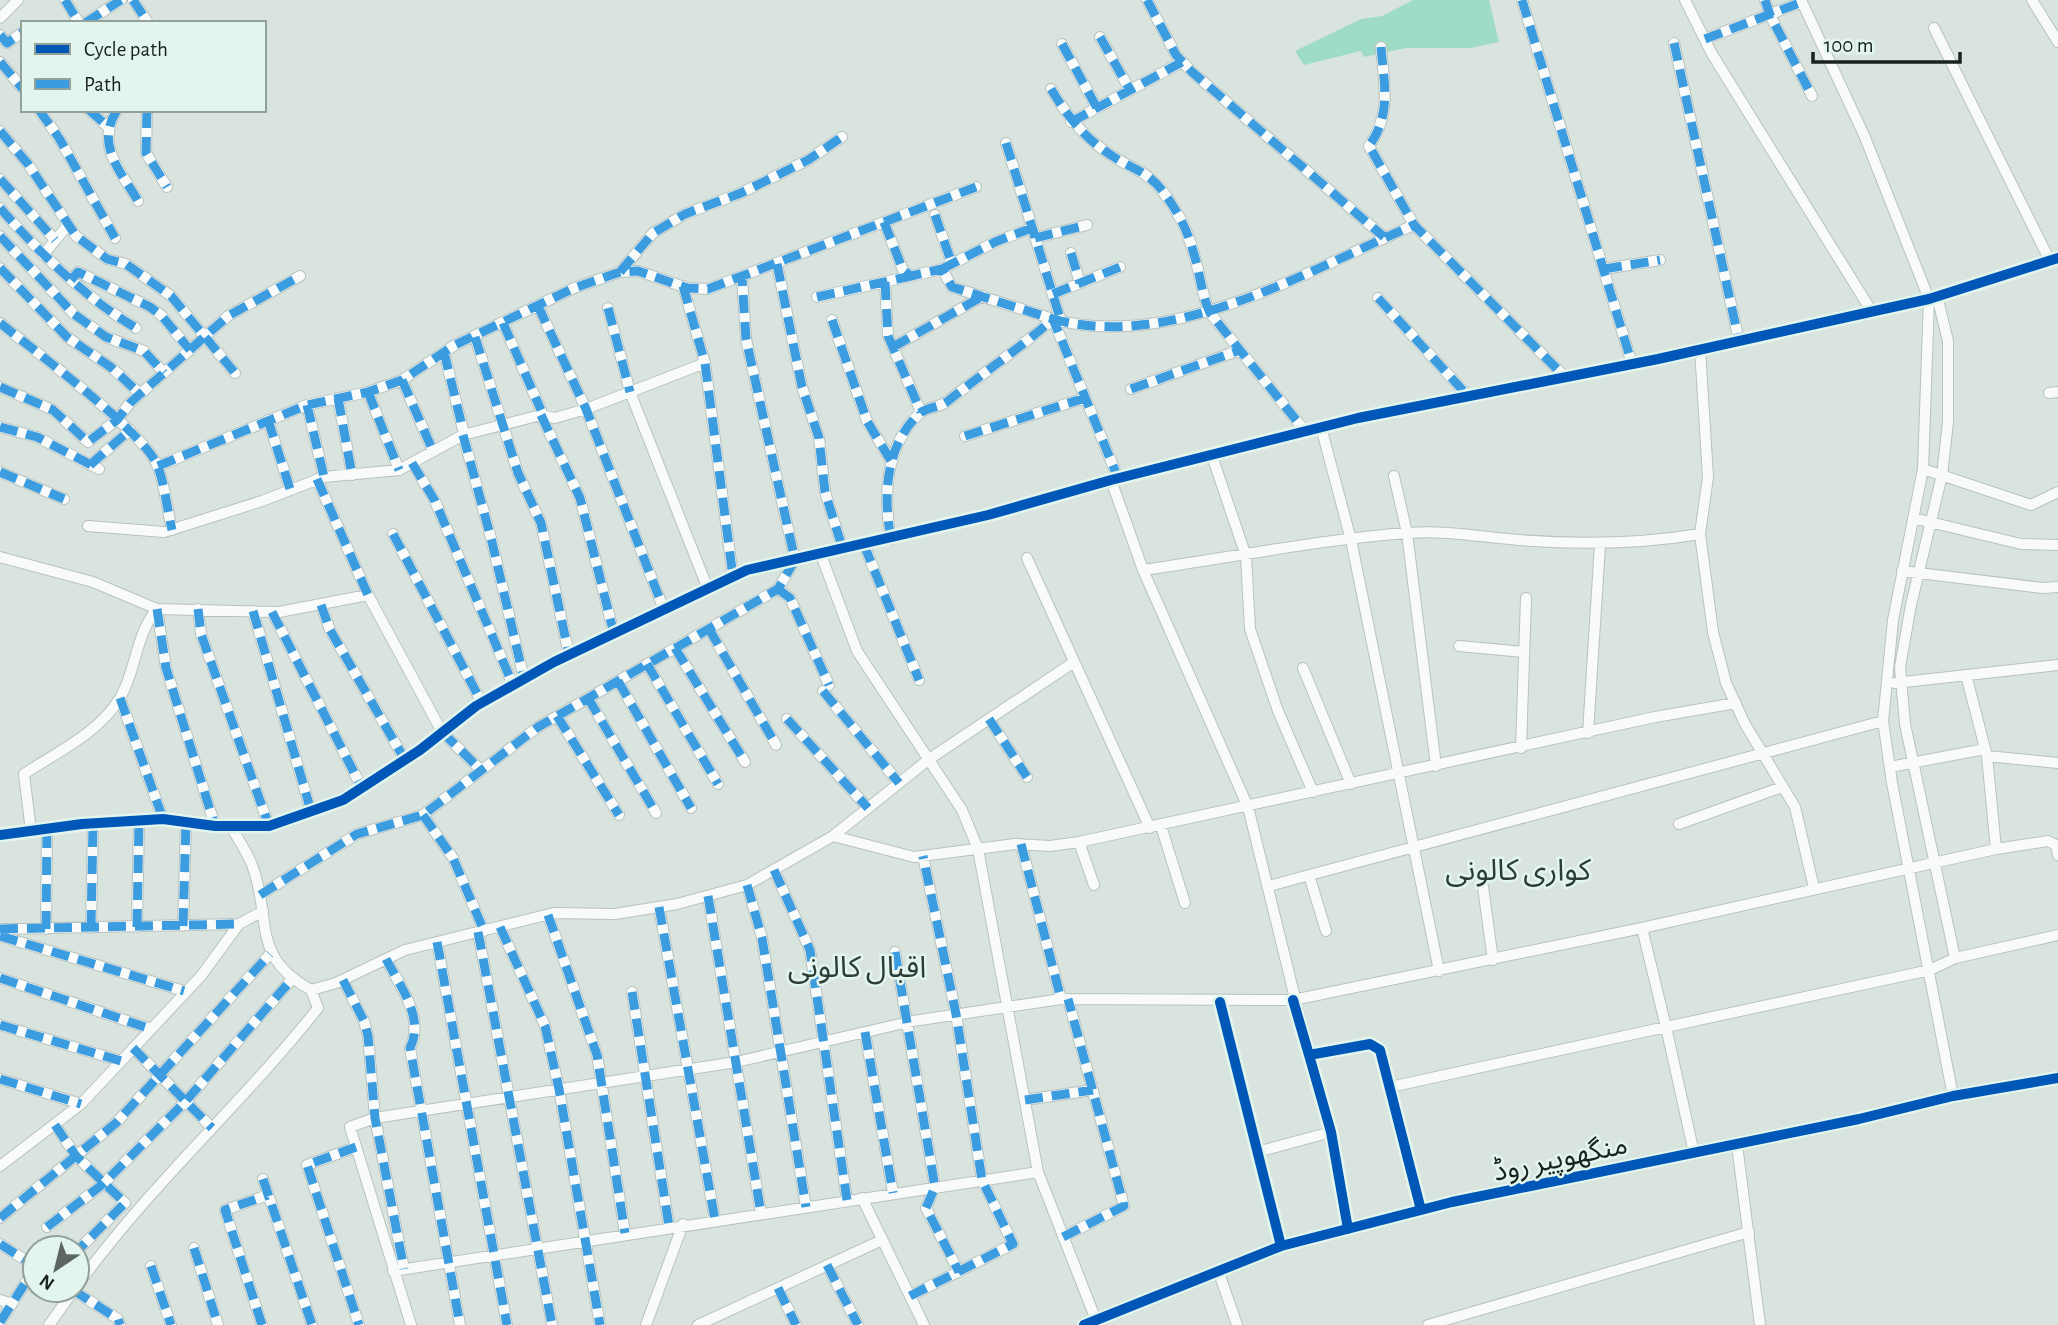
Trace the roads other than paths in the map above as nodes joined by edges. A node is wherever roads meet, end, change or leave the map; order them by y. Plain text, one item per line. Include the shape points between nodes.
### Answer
1 (18, 0) edge
2 (65, 0) edge
3 (121, 0) edge
4 (133, 0) edge
5 (1147, 0) edge
6 (1522, 0) edge
7 (1685, 0) edge
8 (1765, 0) edge
9 (2032, 0) edge
10 (1802, 1) edge
11 (1770, 15) junction
12 (0, 18) edge
13 (78, 21) edge
14 (88, 21) edge
15 (147, 21) edge
16 (1934, 28) dead end
17 (21, 33) edge
18 (0, 35) edge
19 (1100, 37) dead end
20 (1705, 39) junction
21 (2058, 42) edge
22 (1674, 43) dead end
23 (1062, 44) dead end
24 (1381, 47) dead end
25 (0, 62) edge
26 (1182, 62) junction
27 (21, 87) edge
28 (1051, 89) dead end
29 (1130, 90) junction
30 (1812, 96) dead end
31 (1097, 108) junction
32 (40, 112) edge
33 (91, 112) edge
34 (116, 112) edge
35 (147, 112) edge
36 (1071, 122) junction
37 (107, 126) junction
38 (0, 131) edge
39 (842, 137) dead end
40 (1006, 143) dead end
41 (0, 180) edge
42 (167, 187) dead end
43 (976, 187) dead end
44 (138, 201) dead end
45 (0, 208) edge
46 (935, 215) dead end
47 (884, 222) junction
48 (68, 225) junction
49 (1087, 225) dead end
50 (1414, 225) junction
51 (1034, 233) junction
52 (0, 236) edge
53 (1384, 237) junction
54 (115, 238) dead end
55 (55, 240) junction
56 (1071, 253) dead end
57 (43, 255) junction
58 (1660, 260) dead end
59 (2054, 260) edge
60 (777, 264) junction
61 (947, 267) junction
62 (1120, 267) dead end
63 (0, 268) edge
64 (1604, 269) junction
65 (620, 272) junction
66 (300, 276) dead end
67 (911, 276) junction
68 (742, 278) junction
69 (71, 281) junction
70 (884, 282) junction
71 (1080, 284) junction
72 (683, 286) junction
73 (1053, 295) junction
74 (983, 296) junction
75 (817, 297) dead end
76 (1378, 298) dead end
77 (1933, 298) junction
78 (538, 306) junction
79 (608, 308) dead end
80 (1872, 312) junction
81 (1210, 313) junction
82 (832, 320) dead end
83 (1057, 320) junction
84 (0, 323) edge
85 (503, 323) junction
86 (136, 328) dead end
87 (206, 336) junction
88 (475, 337) junction
89 (1739, 341) junction
90 (892, 347) junction
91 (1700, 349) junction
92 (190, 350) junction
93 (1240, 350) junction
94 (444, 352) junction
95 (705, 363) junction
96 (1632, 363) junction
97 (164, 373) junction
98 (235, 373) dead end
99 (1565, 377) junction
100 (402, 380) junction
101 (0, 387) edge
102 (1130, 389) dead end
103 (368, 392) junction
104 (630, 392) junction
105 (140, 394) junction
106 (1468, 396) junction
107 (338, 398) junction
108 (1085, 398) junction
109 (307, 405) junction
110 (586, 409) junction
111 (921, 412) junction
112 (541, 413) junction
113 (117, 420) junction
114 (268, 420) junction
115 (503, 425) junction
116 (0, 427) edge
117 (1321, 427) junction
118 (130, 430) junction
119 (1305, 431) junction
120 (463, 432) junction
121 (965, 436) dead end
122 (433, 451) junction
123 (1212, 456) junction
124 (891, 461) junction
125 (412, 463) junction
126 (158, 466) junction
127 (1923, 469) junction
128 (399, 470) junction
129 (0, 472) edge
130 (352, 475) junction
131 (1942, 475) junction
132 (1394, 476) dead end
133 (321, 478) junction
134 (1115, 479) junction
135 (290, 489) junction
136 (2058, 492) edge
137 (64, 499) dead end
138 (1913, 518) junction
139 (1932, 522) junction
140 (88, 526) dead end
141 (172, 530) junction
142 (1407, 533) junction
143 (393, 534) dead end
144 (1700, 534) junction
145 (891, 539) junction
146 (1351, 540) junction
147 (864, 545) junction
148 (1601, 545) junction
149 (2058, 545) edge
150 (843, 550) junction
151 (821, 555) junction
152 (1246, 556) junction
153 (0, 558) edge
154 (1027, 558) dead end
155 (795, 560) junction
156 (1143, 570) junction
157 (1902, 571) junction
158 (1920, 573) junction
159 (733, 577) junction
160 (2058, 587) edge
161 (708, 589) junction
162 (778, 589) junction
163 (368, 595) junction
164 (1526, 598) dead end
165 (321, 605) junction
166 (157, 609) junction
167 (198, 609) junction
168 (664, 610) junction
169 (253, 611) junction
170 (272, 612) junction
171 (709, 629) junction
172 (614, 634) junction
173 (1459, 646) dead end
174 (676, 648) junction
175 (1524, 652) junction
176 (569, 655) junction
177 (1074, 662) junction
178 (647, 664) junction
179 (2058, 665) edge
180 (1303, 668) dead end
181 (1966, 675) junction
182 (524, 679) junction
183 (919, 680) dead end
184 (618, 681) junction
185 (1901, 683) junction
186 (1885, 684) junction
187 (513, 685) junction
188 (120, 698) junction
189 (588, 698) junction
190 (482, 703) junction
191 (1736, 704) junction
192 (557, 716) junction
193 (787, 719) dead end
194 (989, 719) junction
195 (1884, 721) junction
196 (442, 732) junction
197 (1588, 733) junction
198 (776, 745) dead end
199 (1521, 748) junction
200 (1761, 751) junction
201 (1986, 752) junction
202 (405, 760) junction
203 (928, 760) junction
204 (745, 762) dead end
205 (1913, 763) junction
206 (2058, 763) edge
207 (1436, 766) junction
208 (1890, 767) junction
209 (481, 770) junction
210 (1400, 773) junction
211 (1027, 777) dead end
212 (899, 783) junction
213 (718, 784) dead end
214 (1351, 784) junction
215 (1783, 787) junction
216 (362, 788) junction
217 (1312, 792) junction
218 (1248, 807) junction
219 (691, 808) dead end
220 (868, 808) junction
221 (311, 811) junction
222 (656, 813) dead end
223 (423, 815) junction
224 (619, 815) dead end
225 (163, 819) junction
226 (139, 820) junction
227 (186, 822) junction
228 (93, 824) junction
229 (1679, 824) dead end
230 (215, 826) junction
231 (269, 826) junction
232 (231, 827) junction
233 (1155, 827) junction
234 (47, 829) junction
235 (31, 831) junction
236 (0, 835) edge
237 (833, 836) junction
238 (1079, 842) junction
239 (1021, 844) junction
240 (1414, 846) junction
241 (978, 849) junction
242 (1996, 849) junction
243 (2058, 855) edge
244 (923, 856) junction
245 (1934, 863) junction
246 (1909, 869) junction
247 (774, 870) junction
248 (1309, 875) junction
249 (747, 885) junction
250 (1094, 885) dead end
251 (1269, 886) junction
252 (1483, 887) dead end
253 (1814, 888) junction
254 (260, 895) junction
255 (708, 896) junction
256 (1185, 903) dead end
257 (659, 907) junction
258 (262, 911) junction
259 (548, 915) junction
260 (239, 924) junction
261 (183, 926) junction
262 (138, 927) junction
263 (500, 927) junction
264 (91, 928) junction
265 (1642, 928) junction
266 (0, 929) edge
267 (46, 929) junction
268 (481, 931) junction
269 (1326, 931) dead end
270 (2058, 935) edge
271 (0, 936) edge
272 (437, 942) junction
273 (895, 952) dead end
274 (270, 954) junction
275 (1955, 958) junction
276 (386, 960) junction
277 (1493, 960) junction
278 (1930, 970) junction
279 (1439, 971) junction
280 (0, 978) edge
281 (292, 979) junction
282 (343, 980) junction
283 (312, 990) junction
284 (184, 991) junction
285 (632, 992) dead end
286 (1065, 999) junction
287 (1293, 1000) junction
288 (1220, 1002) junction
289 (1008, 1007) junction
290 (956, 1014) junction
291 (909, 1022) junction
292 (0, 1025) edge
293 (1666, 1027) junction
294 (151, 1028) junction
295 (865, 1032) junction
296 (823, 1042) junction
297 (133, 1048) junction
298 (781, 1054) junction
299 (1309, 1055) junction
300 (121, 1061) junction
301 (736, 1062) junction
302 (687, 1070) junction
303 (646, 1075) junction
304 (160, 1077) junction
305 (2058, 1078) edge
306 (0, 1079) edge
307 (600, 1082) junction
308 (1390, 1087) junction
309 (559, 1089) junction
310 (1093, 1090) junction
311 (1952, 1096) junction
312 (510, 1098) junction
313 (1025, 1100) junction
314 (185, 1102) junction
315 (82, 1104) junction
316 (465, 1106) junction
317 (422, 1111) junction
318 (375, 1118) junction
319 (55, 1125) junction
320 (212, 1128) junction
321 (1331, 1132) junction
322 (1737, 1145) junction
323 (356, 1147) junction
324 (1257, 1152) junction
325 (1694, 1153) junction
326 (76, 1156) junction
327 (0, 1166) edge
328 (1038, 1172) junction
329 (263, 1179) dead end
330 (982, 1180) junction
331 (103, 1184) junction
332 (935, 1187) junction
333 (893, 1193) junction
334 (268, 1195) junction
335 (862, 1198) junction
336 (848, 1200) junction
337 (806, 1207) junction
338 (1420, 1210) junction
339 (761, 1213) junction
340 (0, 1218) edge
341 (715, 1220) junction
342 (683, 1224) junction
343 (669, 1226) junction
344 (47, 1227) dead end
345 (1348, 1229) junction
346 (1749, 1232) junction
347 (625, 1233) junction
348 (91, 1237) edge
349 (1063, 1237) junction
350 (586, 1239) junction
351 (883, 1240) junction
352 (0, 1244) edge
353 (1281, 1245) junction
354 (539, 1247) junction
355 (194, 1248) dead end
356 (494, 1253) junction
357 (21, 1258) edge
358 (448, 1262) junction
359 (827, 1265) junction
360 (151, 1266) dead end
361 (91, 1268) edge
362 (398, 1270) junction
363 (1218, 1270) junction
364 (959, 1272) junction
365 (778, 1288) junction
366 (21, 1290) edge
367 (910, 1296) junction
368 (0, 1300) edge
369 (91, 1300) edge
370 (12, 1304) junction
371 (64, 1304) edge
372 (0, 1322) edge
373 (1090, 1322) edge
374 (49, 1325) edge
375 (120, 1325) edge
376 (171, 1325) edge
377 (218, 1325) edge
378 (262, 1325) edge
379 (312, 1325) edge
380 (359, 1325) edge
381 (411, 1325) edge
382 (460, 1325) edge
383 (507, 1325) edge
384 (552, 1325) edge
385 (600, 1325) edge
386 (646, 1325) edge
387 (698, 1325) edge
388 (796, 1325) edge
389 (858, 1325) edge
390 (924, 1325) edge
391 (1237, 1325) edge
392 (1428, 1325) edge
393 (1760, 1325) edge

1 - 12 street
2 - 13 street
3 - 14 street
4 - 15 street
5 - 26 street
6 - 64 street
7 - 20 street
8 - 11 street
9 - 21 street
10 - 11 street
10 - 77 street
11 - 20 street
11 - 30 street
16 - 59 street
17 - 18 street via 6,43
19 - 29 street
20 - 80 street
22 - 89 street
23 - 31 street
24 - 50 street via 1382,128 1369,146
25 - 27 street
26 - 29 street
26 - 53 street
28 - 36 street
29 - 31 street
31 - 36 street
32 - 54 street
33 - 37 street
34 - 37 street
35 - 42 street via 146,153
36 - 81 street via 1118,160 1147,173 1161,189 1183,222
37 - 44 street via 107,146
38 - 48 street
39 - 65 street via 808,160 685,214 653,233
40 - 51 street
41 - 55 street
43 - 47 street
45 - 57 street
46 - 61 street
47 - 60 street
47 - 67 street via 903,270
48 - 55 street
48 - 87 street via 107,259 126,264 171,296
49 - 51 street
50 - 53 street
50 - 99 street
51 - 61 street via 995,242
51 - 73 street
52 - 97 street via 74,314 106,337 144,351
53 - 81 street
55 - 57 street
56 - 71 street
57 - 69 street
58 - 64 street
59 - 77 street
60 - 68 street
60 - 150 street via 803,387 819,438 825,492
61 - 67 street
61 - 74 street via 952,287
62 - 71 street
63 - 105 street via 67,337
64 - 96 street
65 - 72 street via 638,271
65 - 78 street
66 - 87 street via 228,316
67 - 70 street
68 - 72 street via 708,289
68 - 155 street via 746,339
69 - 86 street
69 - 92 street via 78,272 150,307
70 - 75 street
70 - 90 street
71 - 73 street
72 - 95 street
73 - 83 street
74 - 83 street
74 - 90 street
76 - 106 street
77 - 80 street
77 - 127 street
77 - 131 street via 1948,341 1948,422
78 - 85 street
78 - 110 street
79 - 104 street
80 - 89 street
81 - 83 street via 1101,328
81 - 93 street
82 - 124 street via 867,421
83 - 108 street
83 - 111 street via 940,407
84 - 113 street
85 - 88 street
85 - 112 street
87 - 92 street
87 - 98 street
88 - 94 street
88 - 115 street
89 - 91 street
90 - 111 street
91 - 96 street
91 - 144 street via 1708,477
92 - 97 street
93 - 102 street
93 - 119 street
94 - 100 street
94 - 120 street
95 - 104 street
95 - 159 street
96 - 99 street
97 - 105 street
99 - 106 street
100 - 103 street
100 - 122 street
101 - 113 street via 53,410 88,442
103 - 107 street
103 - 128 street
104 - 110 street
104 - 161 street
105 - 113 street
106 - 117 street
107 - 109 street
107 - 130 street
108 - 121 street
108 - 134 street
109 - 114 street
109 - 133 street
110 - 112 street via 555,418
110 - 168 street
111 - 124 street
112 - 115 street
112 - 172 street via 580,498
113 - 118 street
114 - 126 street
114 - 135 street
115 - 120 street
115 - 176 street via 541,523
116 - 118 street via 37,437 94,467
117 - 119 street
117 - 146 street
118 - 126 street
119 - 123 street
120 - 122 street
120 - 182 street
122 - 125 street
123 - 134 street
123 - 152 street
124 - 145 street via 886,493
125 - 128 street
125 - 187 street via 435,501
126 - 141 street
127 - 131 street
127 - 138 street
128 - 130 street
129 - 137 street
130 - 133 street
131 - 136 street via 2031,505
131 - 139 street
132 - 142 street
133 - 135 street
133 - 163 street
134 - 145 street
134 - 156 street
135 - 141 street
138 - 139 street
138 - 157 street
139 - 149 street via 2021,544
139 - 158 street
140 - 141 street
142 - 146 street
142 - 148 street via 1468,532
142 - 207 street
143 - 190 street
144 - 148 street
144 - 191 street via 1713,632
145 - 147 street
146 - 152 street
146 - 210 street
147 - 150 street
147 - 183 street
148 - 197 street
150 - 151 street
151 - 155 street
151 - 203 street via 857,651
152 - 156 street
152 - 217 street via 1250,629
153 - 166 street via 93,582
154 - 177 street
155 - 159 street
155 - 162 street
156 - 218 street
157 - 158 street
157 - 186 street
158 - 160 street
158 - 185 street
159 - 161 street
161 - 168 street
162 - 171 street
162 - 212 street via 790,598 826,688
163 - 165 street
163 - 196 street
164 - 175 street
165 - 170 street
165 - 202 street via 330,630
166 - 167 street
166 - 188 street via 144,625
166 - 230 street via 166,668
167 - 169 street
167 - 231 street via 203,642
168 - 172 street
169 - 170 street
169 - 221 street
170 - 216 street
171 - 174 street
171 - 198 street
172 - 176 street
173 - 175 street
174 - 178 street
174 - 204 street
175 - 199 street
176 - 182 street
177 - 194 street
177 - 233 street
178 - 184 street
178 - 213 street
179 - 181 street
180 - 214 street
181 - 185 street
181 - 201 street
182 - 187 street
184 - 189 street
184 - 219 street
185 - 186 street
185 - 205 street
186 - 195 street
187 - 190 street
188 - 225 street
188 - 235 street via 90,732 24,774
189 - 192 street
189 - 222 street
190 - 196 street
191 - 197 street
191 - 200 street
192 - 209 street
192 - 224 street
193 - 220 street
194 - 203 street
194 - 211 street
195 - 200 street
195 - 208 street
196 - 202 street
196 - 209 street
197 - 199 street
199 - 207 street
200 - 215 street
200 - 240 street
201 - 205 street
201 - 206 street
201 - 242 street
202 - 216 street
203 - 212 street
203 - 241 street via 962,810
205 - 208 street
205 - 245 street
207 - 210 street
208 - 246 street
209 - 223 street
210 - 214 street
210 - 240 street
212 - 220 street
214 - 217 street
215 - 229 street
215 - 253 street via 1795,807
216 - 221 street
217 - 218 street
218 - 233 street
218 - 251 street
220 - 237 street
221 - 231 street
223 - 254 street via 357,834
223 - 268 street via 453,858
225 - 226 street
225 - 227 street
226 - 228 street
226 - 262 street
227 - 230 street
227 - 261 street
228 - 234 street
228 - 264 street
230 - 232 street
231 - 232 street
232 - 254 street via 252,864
233 - 238 street
233 - 256 street
234 - 235 street
234 - 267 street
235 - 236 street
237 - 244 street via 891,853
237 - 247 street
238 - 239 street
238 - 250 street
239 - 241 street
239 - 286 street
240 - 248 street
240 - 279 street
241 - 244 street
241 - 289 street
242 - 243 street via 2048,841 2056,845
242 - 245 street
244 - 290 street
245 - 246 street
245 - 275 street
246 - 253 street
246 - 278 street
247 - 249 street
247 - 296 street via 810,950
248 - 251 street
248 - 269 street
249 - 255 street
249 - 298 street
251 - 287 street
252 - 277 street
253 - 265 street
254 - 258 street
255 - 257 street
255 - 301 street
257 - 259 street via 615,914
257 - 302 street
258 - 260 street
258 - 274 street
259 - 263 street
259 - 307 street via 597,1055
260 - 261 street
260 - 284 street via 201,976
261 - 262 street
262 - 264 street
263 - 268 street
263 - 309 street via 545,1026
264 - 267 street
265 - 277 street
265 - 293 street
266 - 267 street
268 - 272 street
268 - 312 street
270 - 275 street
271 - 284 street
272 - 276 street
272 - 316 street
273 - 291 street
274 - 281 street
274 - 304 street
275 - 278 street
276 - 282 street
276 - 317 street via 412,1009 415,1036 410,1048
277 - 279 street
278 - 293 street
278 - 311 street
279 - 287 street
280 - 294 street
281 - 283 street
281 - 314 street
282 - 283 street
282 - 318 street via 368,1036
283 - 320 street via 318,1008 273,1065
284 - 294 street
285 - 303 street
286 - 288 street
286 - 289 street
286 - 310 street
287 - 288 street
287 - 299 street
288 - 324 street
289 - 290 street
289 - 313 street
290 - 291 street
290 - 330 street
291 - 295 street
291 - 332 street
292 - 300 street
293 - 308 street
293 - 325 street
294 - 297 street
295 - 296 street
295 - 333 street
296 - 298 street
296 - 336 street
297 - 300 street
297 - 304 street
298 - 301 street
298 - 337 street
299 - 308 street via 1376,1045
299 - 321 street
300 - 315 street
301 - 302 street
301 - 339 street
302 - 303 street
302 - 341 street
303 - 307 street
303 - 343 street
304 - 314 street
304 - 326 street
305 - 311 main road, منگھوپیر روڈ
306 - 315 street
307 - 309 street
307 - 347 street
308 - 338 street
309 - 312 street
309 - 350 street
310 - 313 street
310 - 349 street via 1124,1206
311 - 322 main road, منگھوپیر روڈ
312 - 316 street
312 - 354 street
313 - 328 street
314 - 320 street
314 - 331 street
315 - 319 street
316 - 317 street
316 - 356 street
317 - 318 street
317 - 358 street
318 - 323 street via 350,1127
318 - 362 street
319 - 326 street
319 - 327 street
320 - 361 street
321 - 324 street
321 - 345 street
322 - 325 main road, منگھوپیر روڈ
322 - 346 street
323 - 362 street
323 - 380 street via 307,1165
324 - 353 street
325 - 338 main road, منگھوپیر روڈ
326 - 331 street
326 - 340 street
328 - 330 street
328 - 349 street
329 - 334 street
330 - 332 street
330 - 364 street via 1013,1244
331 - 344 street
331 - 348 street via 125,1203
332 - 333 street
332 - 364 street via 926,1208
333 - 335 street
334 - 378 street via 225,1210
334 - 379 street
335 - 336 street
335 - 351 street
336 - 337 street
337 - 339 street
338 - 345 main road, منگھوپیر روڈ
339 - 341 street
341 - 342 street
342 - 343 street
342 - 386 street
343 - 347 street
345 - 353 main road, منگھوپیر روڈ
346 - 392 street
346 - 393 street
347 - 350 street
349 - 373 street
350 - 354 street
350 - 385 street
351 - 359 street
351 - 367 street
352 - 357 street
353 - 363 main road, منگھوپیر روڈ
354 - 356 street
354 - 384 street
355 - 377 street
356 - 358 street
356 - 383 street
358 - 362 street
358 - 382 street
359 - 365 street
359 - 389 street
360 - 376 street
362 - 381 street
363 - 373 main road, منگھوپیر روڈ
363 - 391 street
364 - 367 street
365 - 387 street
365 - 388 street
366 - 370 street
367 - 390 street
368 - 370 street
369 - 375 street
370 - 372 street
371 - 374 street

